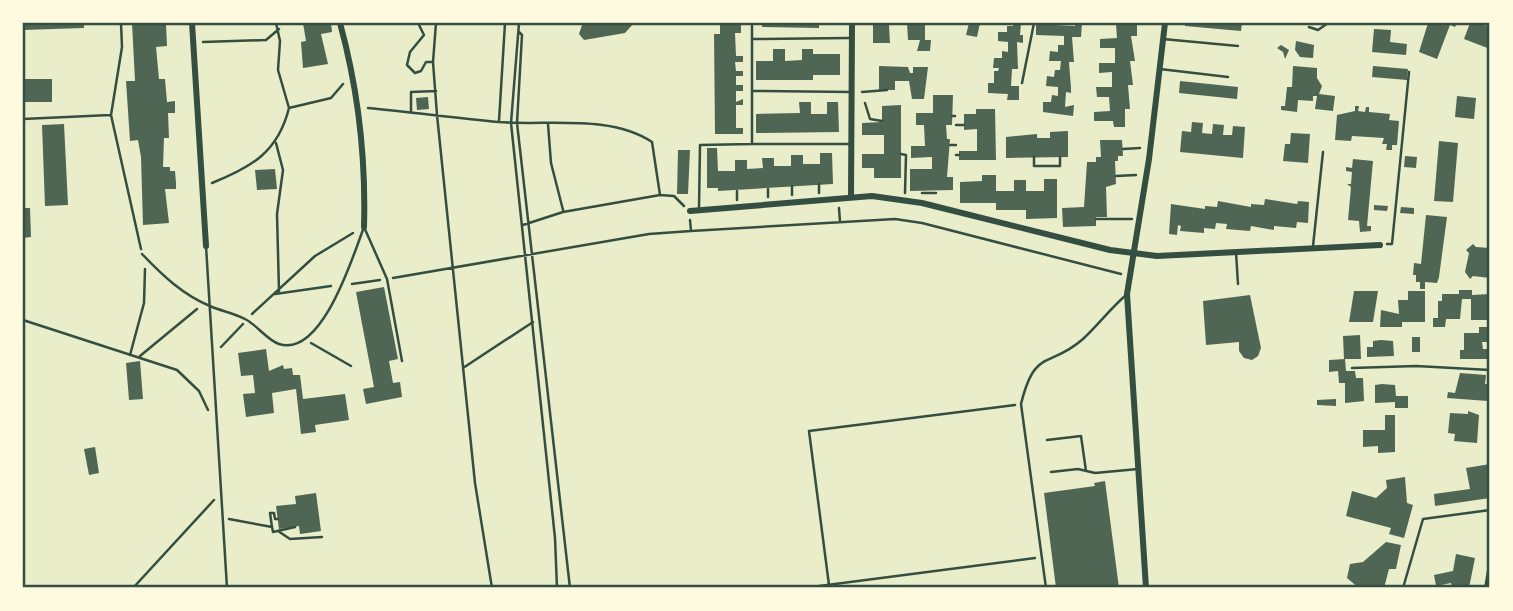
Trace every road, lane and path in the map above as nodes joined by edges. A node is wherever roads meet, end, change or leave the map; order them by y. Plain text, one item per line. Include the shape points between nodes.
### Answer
1 (121, 23) edge
2 (192, 23) edge
3 (276, 23) edge
4 (340, 23) edge
5 (418, 23) edge
6 (436, 23) edge
7 (505, 23) edge
8 (519, 23) edge
9 (752, 23) edge
10 (852, 23) edge
11 (1034, 23) edge
12 (1165, 23) edge
13 (1328, 23) edge
14 (1309, 27) dead end
15 (279, 29) junction
16 (519, 32) junction
17 (852, 38) junction
18 (752, 39) junction
19 (1163, 39) junction
20 (193, 43) junction
21 (1238, 46) dead end
22 (433, 62) junction
23 (1160, 69) junction
24 (1409, 72) dead end
25 (352, 75) junction
26 (1228, 77) dead end
27 (1022, 83) dead end
28 (887, 90) dead end
29 (436, 91) junction
30 (752, 91) junction
31 (851, 92) junction
32 (865, 103) dead end
33 (358, 107) junction
34 (289, 108) junction
35 (411, 112) junction
36 (437, 115) junction
37 (111, 116) junction
38 (23, 119) edge
39 (882, 121) dead end
40 (499, 122) junction
41 (511, 122) junction
42 (517, 123) junction
43 (548, 124) junction
44 (956, 125) dead end
45 (964, 125) dead end
46 (276, 144) junction
47 (752, 144) junction
48 (851, 144) junction
49 (950, 145) dead end
50 (956, 145) dead end
51 (1150, 148) junction
52 (1123, 149) dead end
53 (1323, 152) dead end
54 (901, 154) dead end
55 (1034, 157) dead end
56 (1060, 157) dead end
57 (1146, 175) junction
58 (1116, 176) dead end
59 (202, 186) junction
60 (915, 192) dead end
61 (936, 193) dead end
62 (660, 195) junction
63 (851, 197) junction
64 (905, 200) junction
65 (839, 209) dead end
66 (699, 210) junction
67 (690, 211) junction
68 (563, 212) junction
69 (1096, 219) dead end
70 (1139, 219) junction
71 (840, 222) junction
72 (522, 225) junction
73 (530, 225) junction
74 (364, 227) junction
75 (691, 231) junction
76 (1380, 245) joint
77 (206, 246) joint
78 (1313, 248) junction
79 (1236, 252) junction
80 (142, 254) junction
81 (1133, 254) junction
82 (533, 256) junction
83 (525, 257) junction
84 (453, 269) junction
85 (1130, 276) junction
86 (387, 279) junction
87 (1238, 284) dead end
88 (342, 285) junction
89 (277, 292) junction
90 (1127, 294) junction
91 (209, 306) junction
92 (247, 319) junction
93 (23, 320) edge
94 (533, 322) junction
95 (306, 339) junction
96 (130, 355) junction
97 (140, 356) junction
98 (212, 358) junction
99 (402, 361) dead end
100 (351, 366) dead end
101 (463, 368) junction
102 (1352, 368) dead end
103 (1490, 370) edge
104 (1021, 404) junction
105 (215, 424) junction
106 (1047, 440) dead end
107 (1138, 469) junction
108 (1086, 471) junction
109 (1051, 472) dead end
110 (220, 494) junction
111 (1490, 510) edge
112 (222, 518) junction
113 (278, 519) dead end
114 (272, 527) junction
115 (295, 527) dead end
116 (278, 531) junction
117 (322, 537) dead end
118 (1041, 557) junction
119 (1490, 570) edge
120 (829, 585) junction
121 (568, 587) edge
122 (133, 588) edge
123 (227, 588) edge
124 (492, 588) edge
125 (557, 588) edge
126 (804, 588) edge
127 (1046, 588) edge
128 (1146, 588) edge
129 (1402, 588) edge
130 (1487, 588) edge

1 - 37 path via 122,47
2 - 20 street
3 - 15 path
4 - 25 street
5 - 22 path via 424,35 408,58 409,71 421,71 426,62
6 - 22 path
7 - 40 path
8 - 16 path
9 - 18 lane
10 - 17 street
11 - 27 lane
12 - 19 street
13 - 14 lane via 1318,30
15 - 20 path via 266,40
15 - 34 path via 278,70
16 - 41 path
16 - 42 path
17 - 18 lane
17 - 31 street
18 - 30 lane
19 - 21 lane
19 - 23 street
20 - 59 street
22 - 29 path
23 - 26 lane
23 - 51 street
24 - 76 path via 1391,244
25 - 33 street
25 - 34 path via 331,98
28 - 31 path
29 - 35 path via 411,92
29 - 36 path
30 - 31 lane
30 - 47 lane
31 - 48 street
32 - 39 path via 870,119
33 - 35 path
33 - 74 street
34 - 46 path
35 - 36 path
36 - 40 path
36 - 84 path
37 - 38 path
37 - 80 path
40 - 41 path
41 - 42 path
41 - 72 path
42 - 43 path
42 - 73 path
43 - 62 path via 609,126 640,134 652,142
43 - 68 path via 551,163
44 - 45 path
46 - 59 path via 234,174
46 - 89 path via 283,170 277,214
47 - 48 lane
47 - 66 lane via 699,145
48 - 63 street
49 - 50 path
51 - 52 path
51 - 57 street
53 - 78 lane
54 - 64 path via 906,155
55 - 56 path via 1034,166 1060,166
57 - 58 path
57 - 70 street
59 - 77 street
60 - 61 path
62 - 67 path via 674,195
62 - 68 path
63 - 64 street
63 - 66 street
64 - 81 street
65 - 71 path
66 - 67 street
67 - 75 path
68 - 73 path
69 - 70 path
70 - 81 street
71 - 75 path
71 - 85 path via 895,219 922,223
72 - 73 path
72 - 83 path
73 - 82 path
74 - 86 lane
74 - 88 lane
74 - 89 path via 315,256
75 - 82 path via 649,234
76 - 78 street
77 - 91 lane
78 - 79 street
79 - 81 street
79 - 87 lane
80 - 91 lane via 170,282
80 - 96 path via 147,279
81 - 85 street
82 - 83 path
82 - 121 path
83 - 84 path
83 - 94 path
84 - 86 path
84 - 101 path
85 - 90 street
86 - 88 path
86 - 99 lane
88 - 89 path
88 - 95 lane
89 - 92 path
90 - 104 lane via 1081,341 1040,362 1027,382
90 - 107 street
91 - 92 lane
91 - 97 path via 199,308
91 - 98 lane
92 - 95 lane via 278,344 292,346
92 - 98 path
93 - 96 path
94 - 101 path
94 - 125 path
95 - 100 path
96 - 97 path
97 - 105 path via 187,377
98 - 105 lane
101 - 124 path
102 - 103 lane
104 - 118 lane
104 - 120 path via 810,431
105 - 110 lane
106 - 108 lane via 1081,436
107 - 108 lane
107 - 128 street
108 - 109 lane
110 - 112 lane
110 - 122 path
111 - 129 lane via 1423,519
112 - 114 path
112 - 123 lane
113 - 114 path via 271,513
114 - 116 path via 273,532
115 - 116 path
116 - 117 path via 290,539
118 - 120 path
118 - 127 lane
119 - 130 street
120 - 126 path

